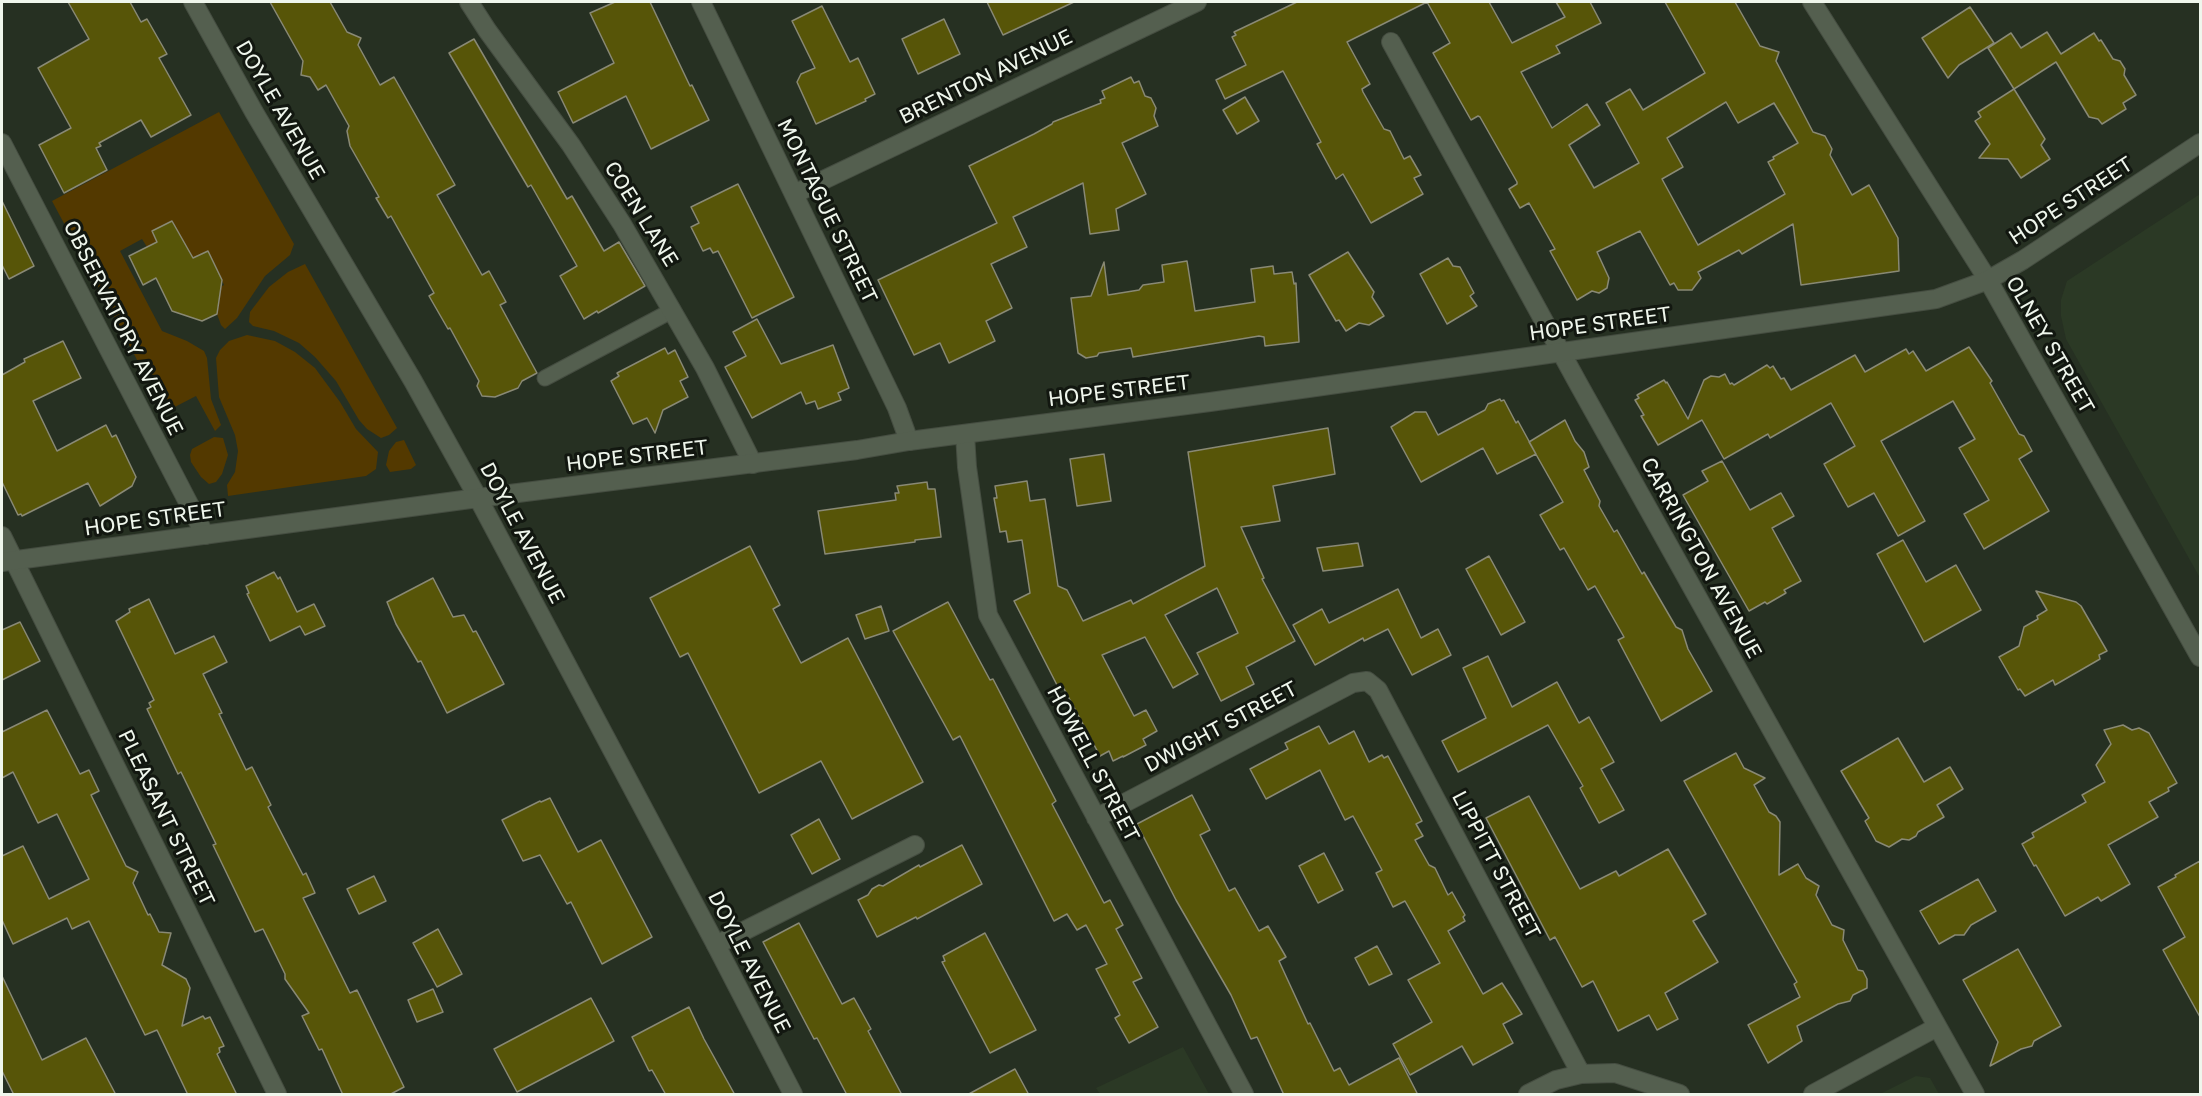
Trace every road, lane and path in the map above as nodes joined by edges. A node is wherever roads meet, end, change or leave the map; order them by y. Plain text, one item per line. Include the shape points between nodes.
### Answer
1 (193, 2) edge
2 (469, 2) edge
3 (701, 2) edge
4 (1197, 2) edge
5 (1812, 2) edge
6 (1392, 42) dead end
7 (2, 142) edge
8 (2200, 143) edge
9 (794, 194) junction
10 (1988, 280) junction
11 (673, 310) junction
12 (1560, 352) junction
13 (545, 378) dead end
14 (965, 434) junction
15 (909, 441) junction
16 (753, 464) junction
17 (478, 498) junction
18 (205, 535) junction
19 (2, 536) edge
20 (8, 561) edge
21 (2200, 657) edge
22 (1367, 681) joint
23 (1096, 818) junction
24 (915, 845) dead end
25 (716, 945) junction
26 (1937, 1027) junction
27 (1581, 1074) junction
28 (277, 1095) edge
29 (793, 1095) edge
30 (1244, 1095) edge
31 (1528, 1095) edge
32 (1680, 1095) edge
33 (1813, 1095) edge
34 (1975, 1095) edge

1 - 17 street, DOYLE AVENUE
2 - 11 street, COEN LANE via 571,145
3 - 9 street, MONTAGUE STREET
4 - 9 street, BRENTON AVENUE
5 - 10 street, OLNEY STREET
6 - 12 street, CARRINGTON AVENUE
7 - 18 street, OBSERVATORY AVENUE
8 - 10 street, HOPE STREET
9 - 15 street, MONTAGUE STREET via 897,408
10 - 12 street, HOPE STREET via 1936,299
10 - 21 street, OLNEY STREET
11 - 13 lane
11 - 16 street, COEN LANE
12 - 14 street, HOPE STREET
12 - 26 street, CARRINGTON AVENUE
14 - 15 street, HOPE STREET
14 - 23 street, HOWELL STREET via 988,615
15 - 16 street, HOPE STREET
16 - 17 street, HOPE STREET
17 - 18 street, HOPE STREET
17 - 25 street, DOYLE AVENUE
18 - 20 street, HOPE STREET
19 - 20 street, PLEASANT STREET
20 - 28 street, PLEASANT STREET
22 - 23 street, DWIGHT STREET via 1353,683
22 - 27 street, LIPPITT STREET via 1378,690
23 - 30 street, HOWELL STREET
24 - 25 street
25 - 29 street, DOYLE AVENUE
26 - 33 street
26 - 34 street, CARRINGTON AVENUE
27 - 31 street via 1556,1080
27 - 32 street via 1616,1073

